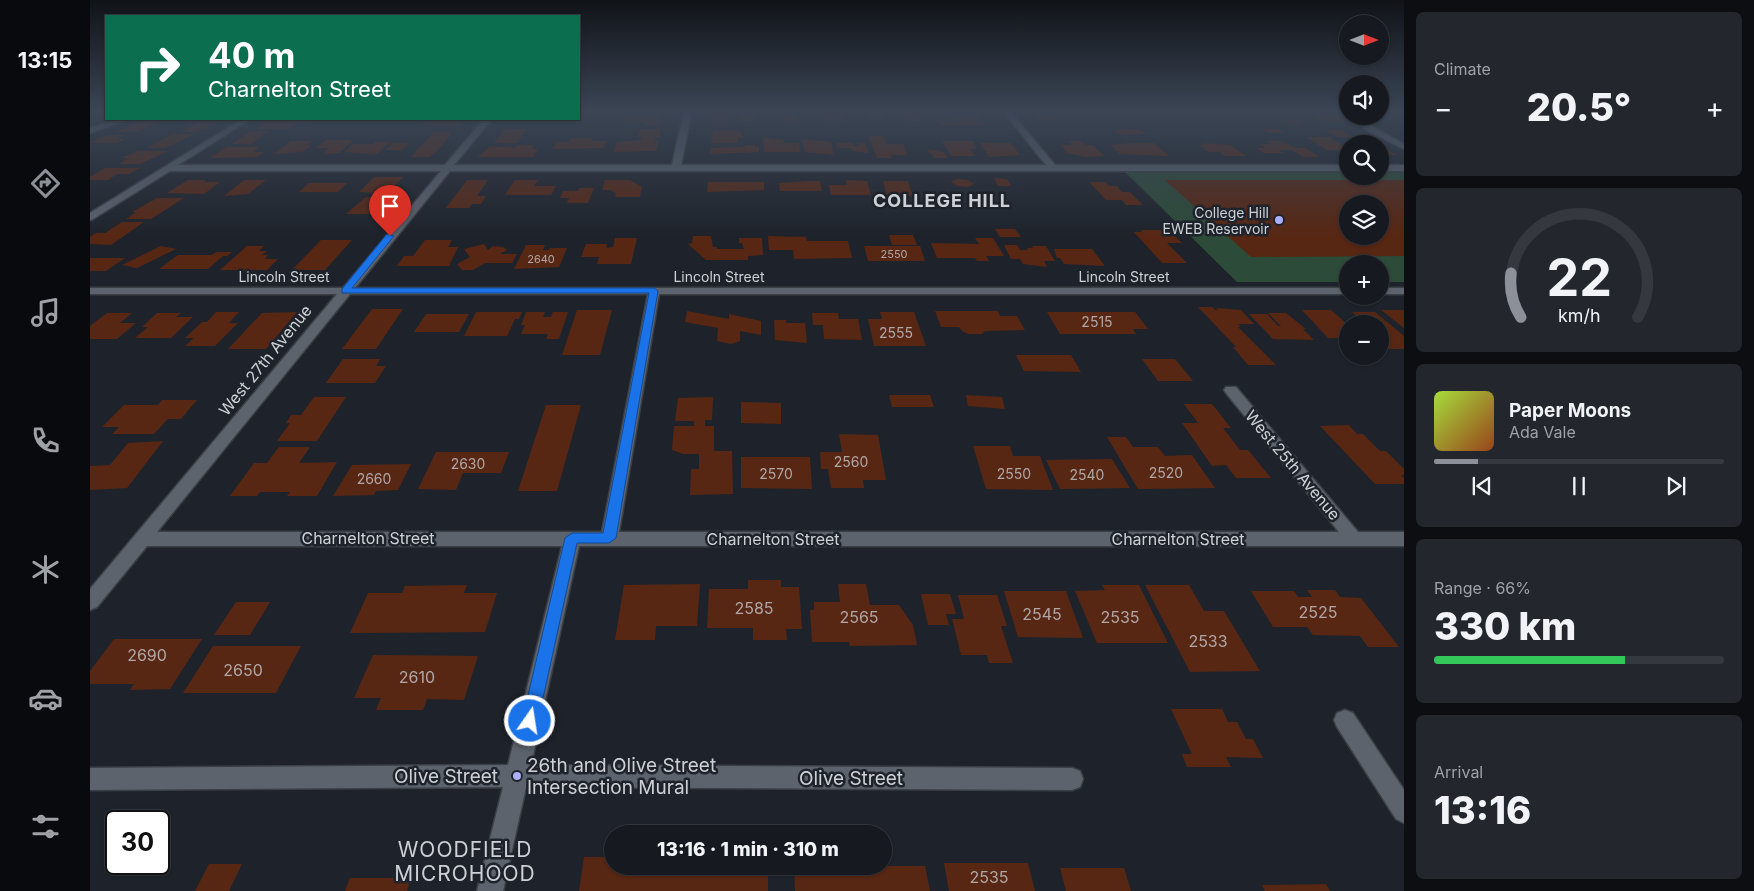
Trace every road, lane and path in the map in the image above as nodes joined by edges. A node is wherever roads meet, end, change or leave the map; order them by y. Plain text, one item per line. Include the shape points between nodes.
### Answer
1 (192, 153) edge
2 (459, 153) edge
3 (679, 153) edge
4 (1040, 153) edge
5 (167, 168) junction
6 (446, 168) junction
7 (676, 168) junction
8 (1053, 168) junction
9 (1339, 168) edge
10 (1389, 168) edge
11 (1404, 168) edge
12 (90, 217) edge
13 (90, 291) edge
14 (345, 291) junction
15 (654, 291) junction
16 (1339, 291) edge
17 (1389, 291) edge
18 (1404, 291) edge
19 (1231, 390) dead end
20 (572, 538) junction
21 (609, 538) junction
22 (142, 539) junction
23 (1354, 539) junction
24 (1404, 539) edge
25 (90, 602) edge
26 (1345, 720) dead end
27 (517, 776) junction
28 (90, 779) edge
29 (1072, 779) dead end
30 (1404, 811) edge
31 (490, 891) edge

1 - 5 street
2 - 6 street, West 27th Avenue
3 - 7 street
4 - 8 street
5 - 6 street
5 - 12 street
6 - 7 street
6 - 14 street, West 27th Avenue
7 - 8 street
8 - 9 street
10 - 11 street
13 - 14 street, Lincoln Street
14 - 15 street, Lincoln Street
14 - 22 street, West 27th Avenue
15 - 16 street, Lincoln Street
15 - 21 street
17 - 18 street
19 - 23 street, West 25th Avenue
20 - 21 street, Charnelton Street
20 - 22 street, Charnelton Street
20 - 27 street
21 - 23 street, Charnelton Street
22 - 25 street, West 27th Avenue
23 - 24 street, Charnelton Street
26 - 30 street
27 - 28 street, Olive Street
27 - 29 street, Olive Street
27 - 31 street

